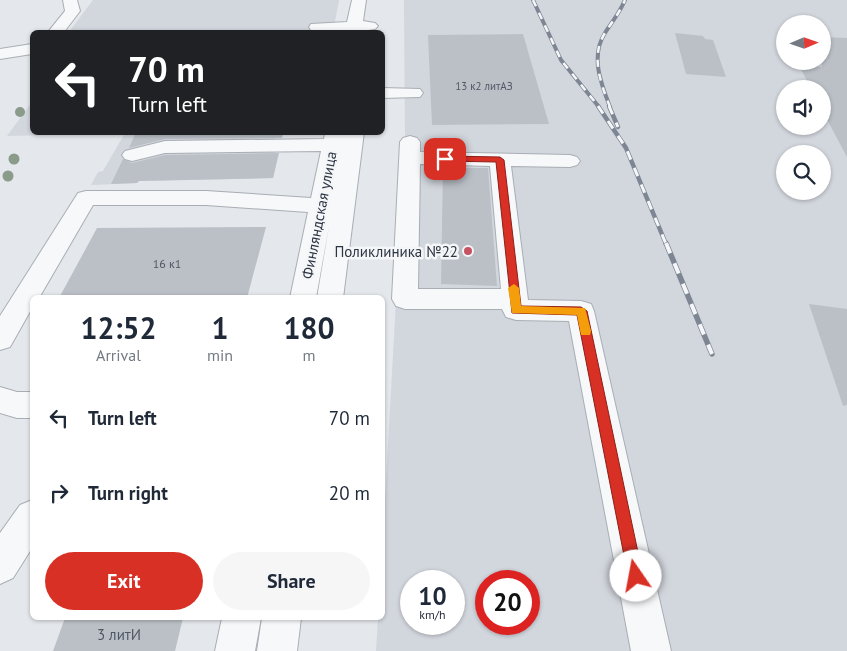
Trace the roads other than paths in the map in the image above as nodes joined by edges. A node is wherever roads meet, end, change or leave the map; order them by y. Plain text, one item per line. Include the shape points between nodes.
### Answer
1 (70, 0) edge
2 (359, 0) edge
3 (373, 9) dead end
4 (317, 26) dead end
5 (362, 29) edge
6 (58, 30) edge
7 (27, 50) edge
8 (0, 54) edge
9 (30, 64) edge
10 (385, 93) edge
11 (414, 93) dead end
12 (354, 135) edge
13 (334, 138) edge
14 (132, 155) dead end
15 (500, 160) junction
16 (570, 161) dead end
17 (320, 208) junction
18 (343, 208) junction
19 (303, 295) edge
20 (330, 295) edge
21 (515, 299) junction
22 (0, 339) edge
23 (0, 400) edge
24 (30, 405) edge
25 (30, 520) edge
26 (0, 565) edge
27 (242, 620) edge
28 (282, 620) edge
29 (235, 651) edge
30 (277, 651) edge
31 (651, 651) edge

1 - 6 street via 73,11
2 - 5 street
3 - 5 street
4 - 5 street
7 - 8 street
7 - 9 street via 22,56
10 - 11 street
12 - 18 street, Финляндская улица
13 - 14 street via 165,146
13 - 17 street, Финляндская улица
15 - 16 street
15 - 21 street
15 - 21 street via 409,150 405,299
17 - 18 street
17 - 19 street, Финляндская улица
17 - 22 street via 252,200 158,196 86,198
18 - 20 street, Финляндская улица
21 - 31 street via 516,310 581,311
23 - 24 street via 17,406
25 - 26 street
27 - 29 street
28 - 30 street

